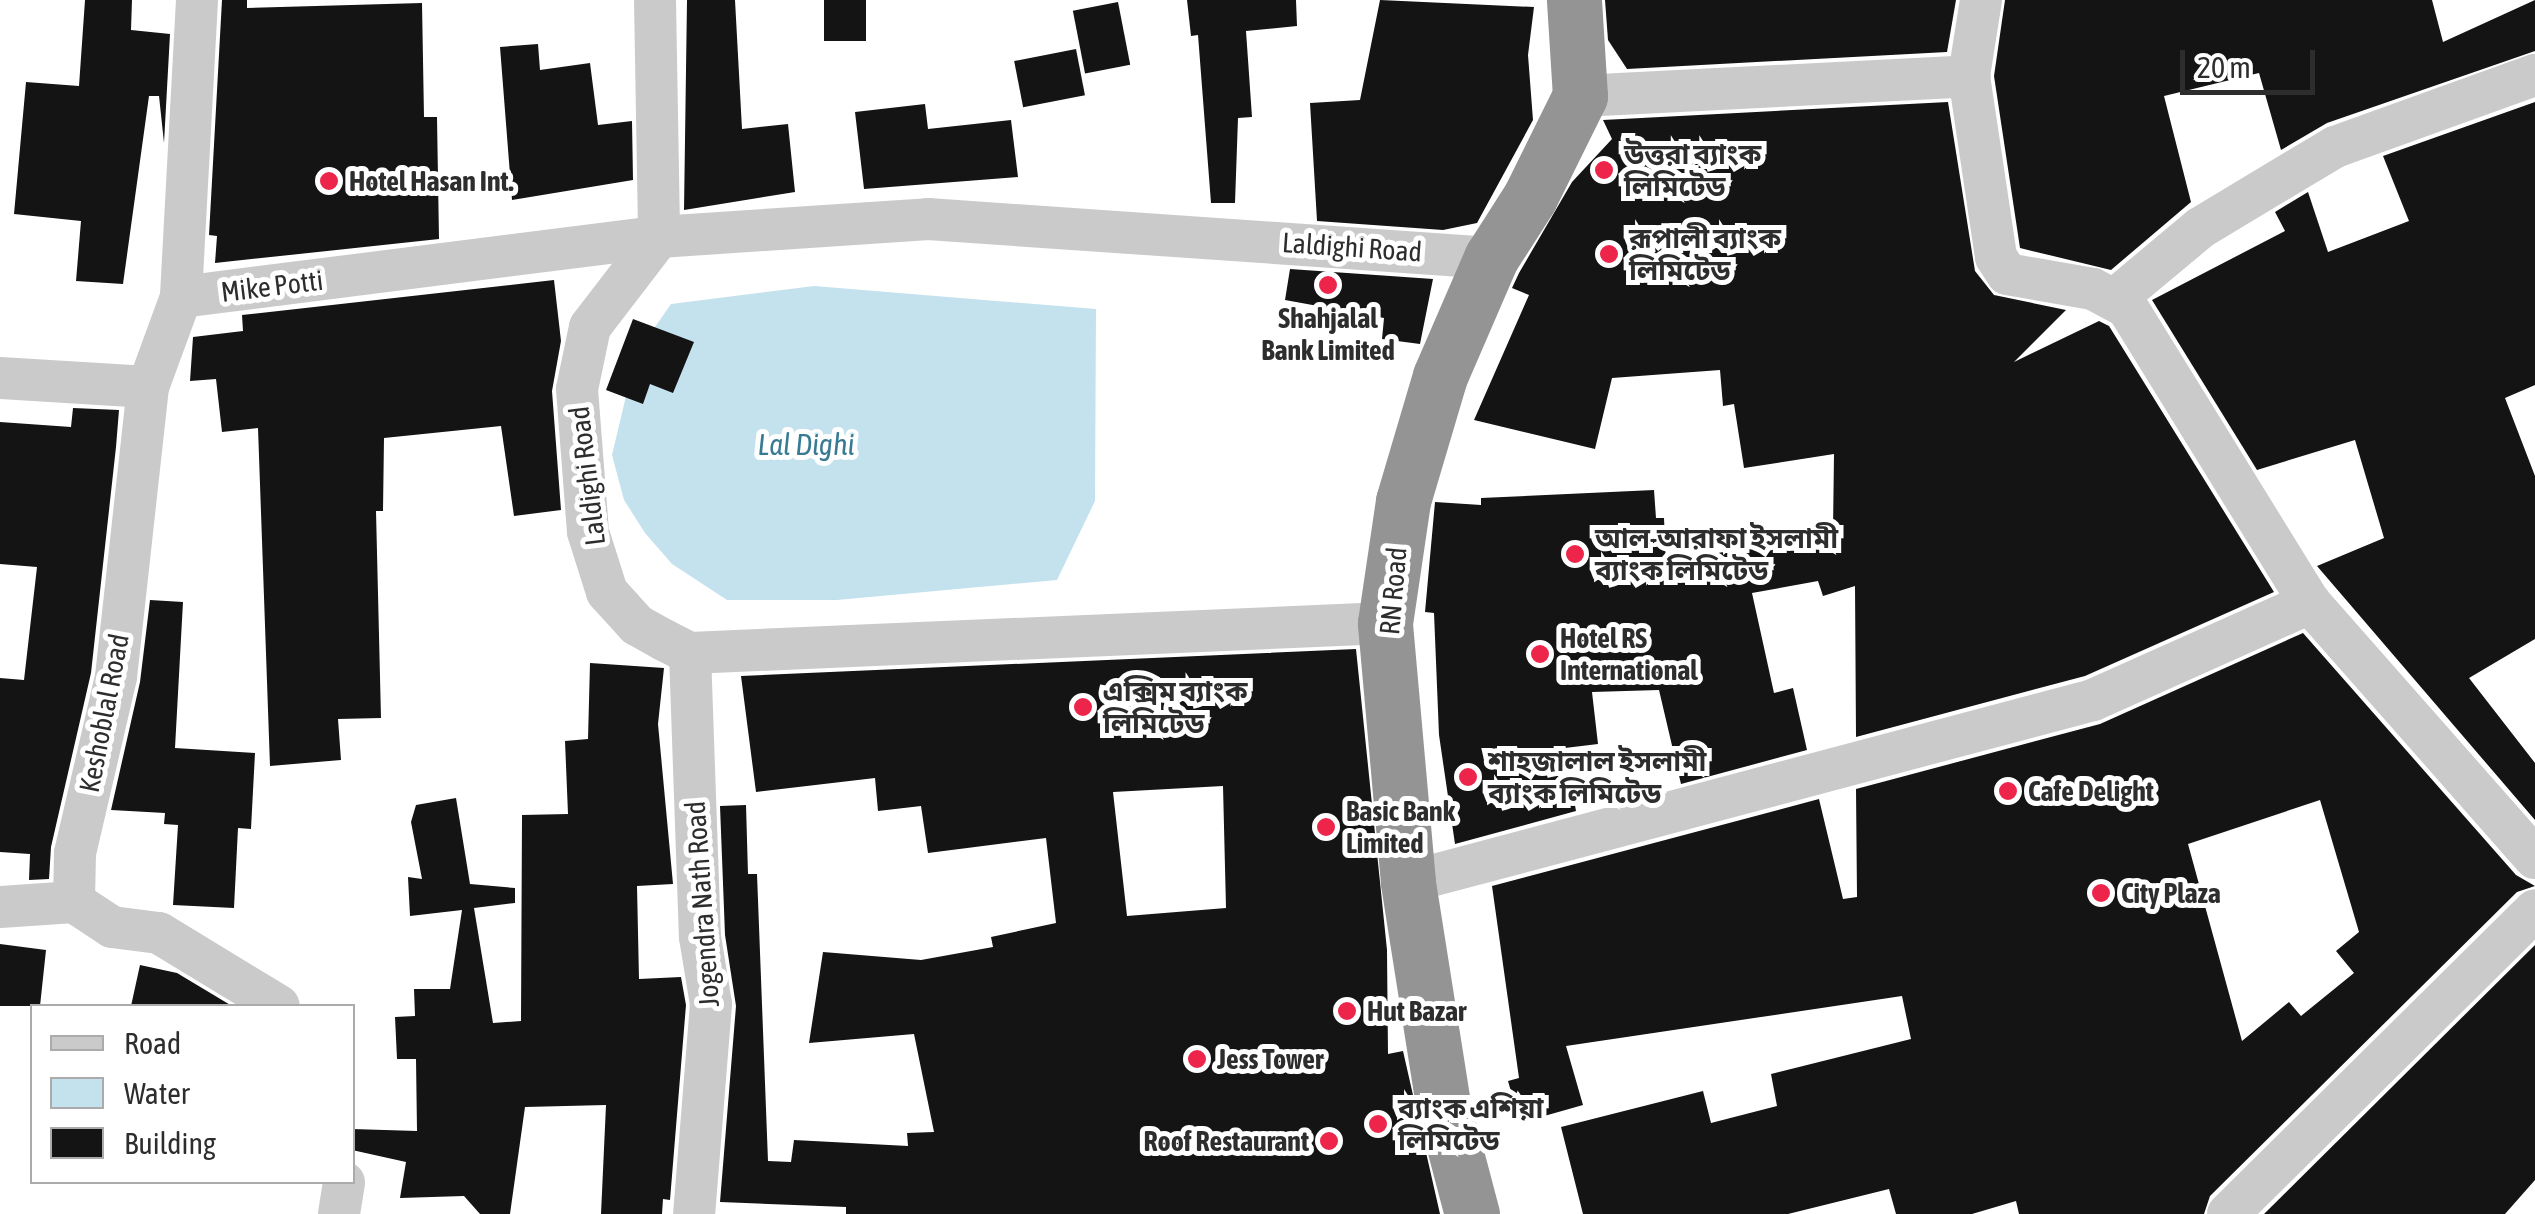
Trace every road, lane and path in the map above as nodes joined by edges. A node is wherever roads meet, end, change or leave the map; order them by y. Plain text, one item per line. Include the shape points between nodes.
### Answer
1 (197, 0) edge
2 (655, 0) edge
3 (1574, 0) edge
4 (1981, 0) edge
5 (1969, 76) junction
6 (2535, 76) edge
7 (1580, 96) junction
8 (658, 236) junction
9 (1492, 258) junction
10 (181, 297) junction
11 (2114, 300) junction
12 (0, 378) edge
13 (148, 387) junction
14 (2310, 603) junction
15 (1385, 622) junction
16 (690, 653) junction
17 (2535, 858) edge
18 (1408, 882) junction
19 (74, 902) junction
20 (0, 907) edge
21 (2535, 910) edge
22 (276, 1004) edge
23 (344, 1184) edge
24 (339, 1214) edge
25 (694, 1214) edge
26 (1472, 1214) edge
27 (2228, 1214) edge

1 - 10 street, Mike Potti
2 - 8 street
3 - 7 highway, RN Road
4 - 5 street
5 - 7 street
5 - 11 street via 1996,257 2007,274
6 - 11 street via 2335,147 2200,228
7 - 9 highway, RN Road
8 - 9 street, Laldighi Road via 928,219
8 - 10 street, Mike Potti
8 - 16 street, Laldighi Road via 590,328 577,389 578,456 588,532 607,592 637,625
9 - 15 highway, RN Road via 1440,376 1403,501
10 - 13 street, Keshoblal Road
11 - 14 street via 2142,324
12 - 13 street
13 - 19 street, Keshoblal Road via 116,677 75,853
14 - 17 street
14 - 18 street via 2093,700
15 - 16 street
15 - 18 highway, RN Road
16 - 25 street, Jogendra Nath Road via 700,937 711,1004
18 - 26 highway, RN Road via 1443,1104
19 - 20 street
19 - 22 street via 112,927 159,933
21 - 27 street
23 - 24 street

